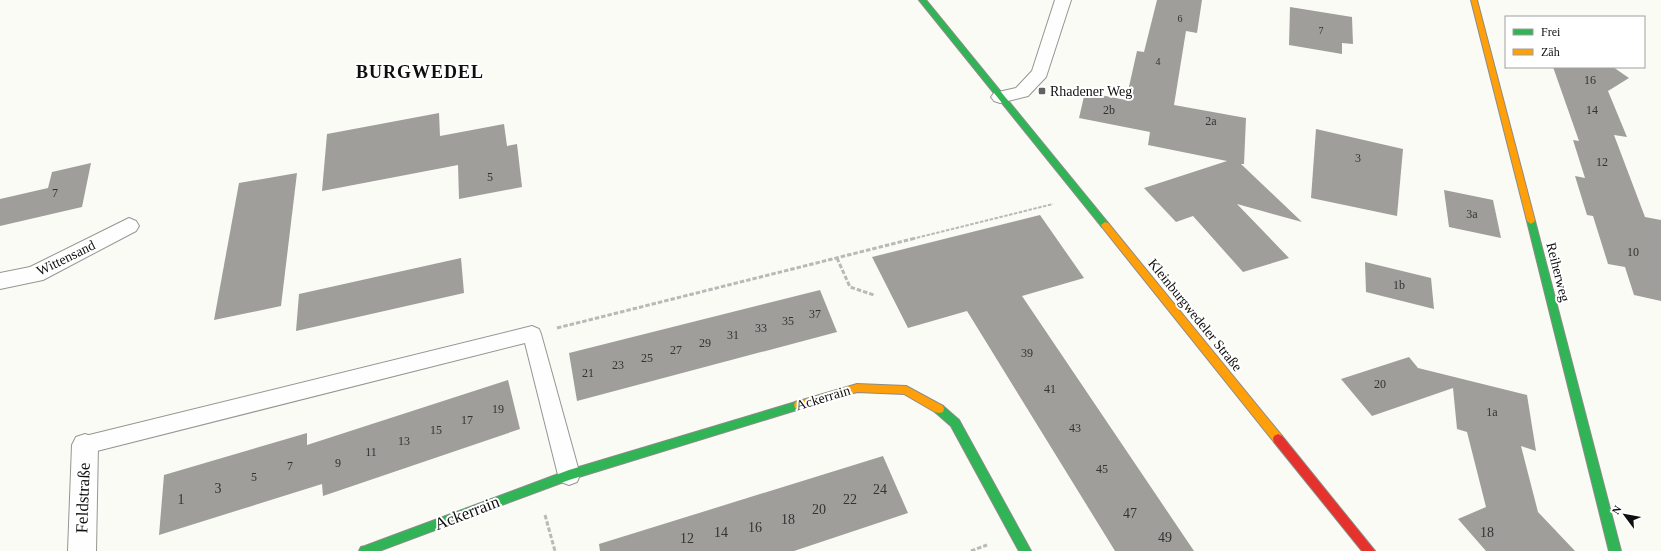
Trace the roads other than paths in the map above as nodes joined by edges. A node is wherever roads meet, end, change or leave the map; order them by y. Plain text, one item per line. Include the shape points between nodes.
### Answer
1 (922, 0) edge
2 (1063, 0) edge
3 (1474, 0) edge
4 (1000, 97) junction
5 (129, 226) dead end
6 (0, 282) edge
7 (85, 445) joint
8 (570, 475) junction
9 (82, 551) edge
10 (365, 551) edge
11 (1025, 551) edge
12 (1369, 551) edge
13 (1615, 551) edge

1 - 4 street, Kleinburgwedeler Straße
2 - 4 street via 1040,73 1022,92
3 - 13 street, Reiherweg
4 - 12 street, Kleinburgwedeler Straße
5 - 6 street, Wittensand via 35,274
7 - 8 lane via 532,334
7 - 9 street, Feldstraße
8 - 10 street, Ackerrain
8 - 11 street, Ackerrain via 857,388 906,390 934,405 955,423

